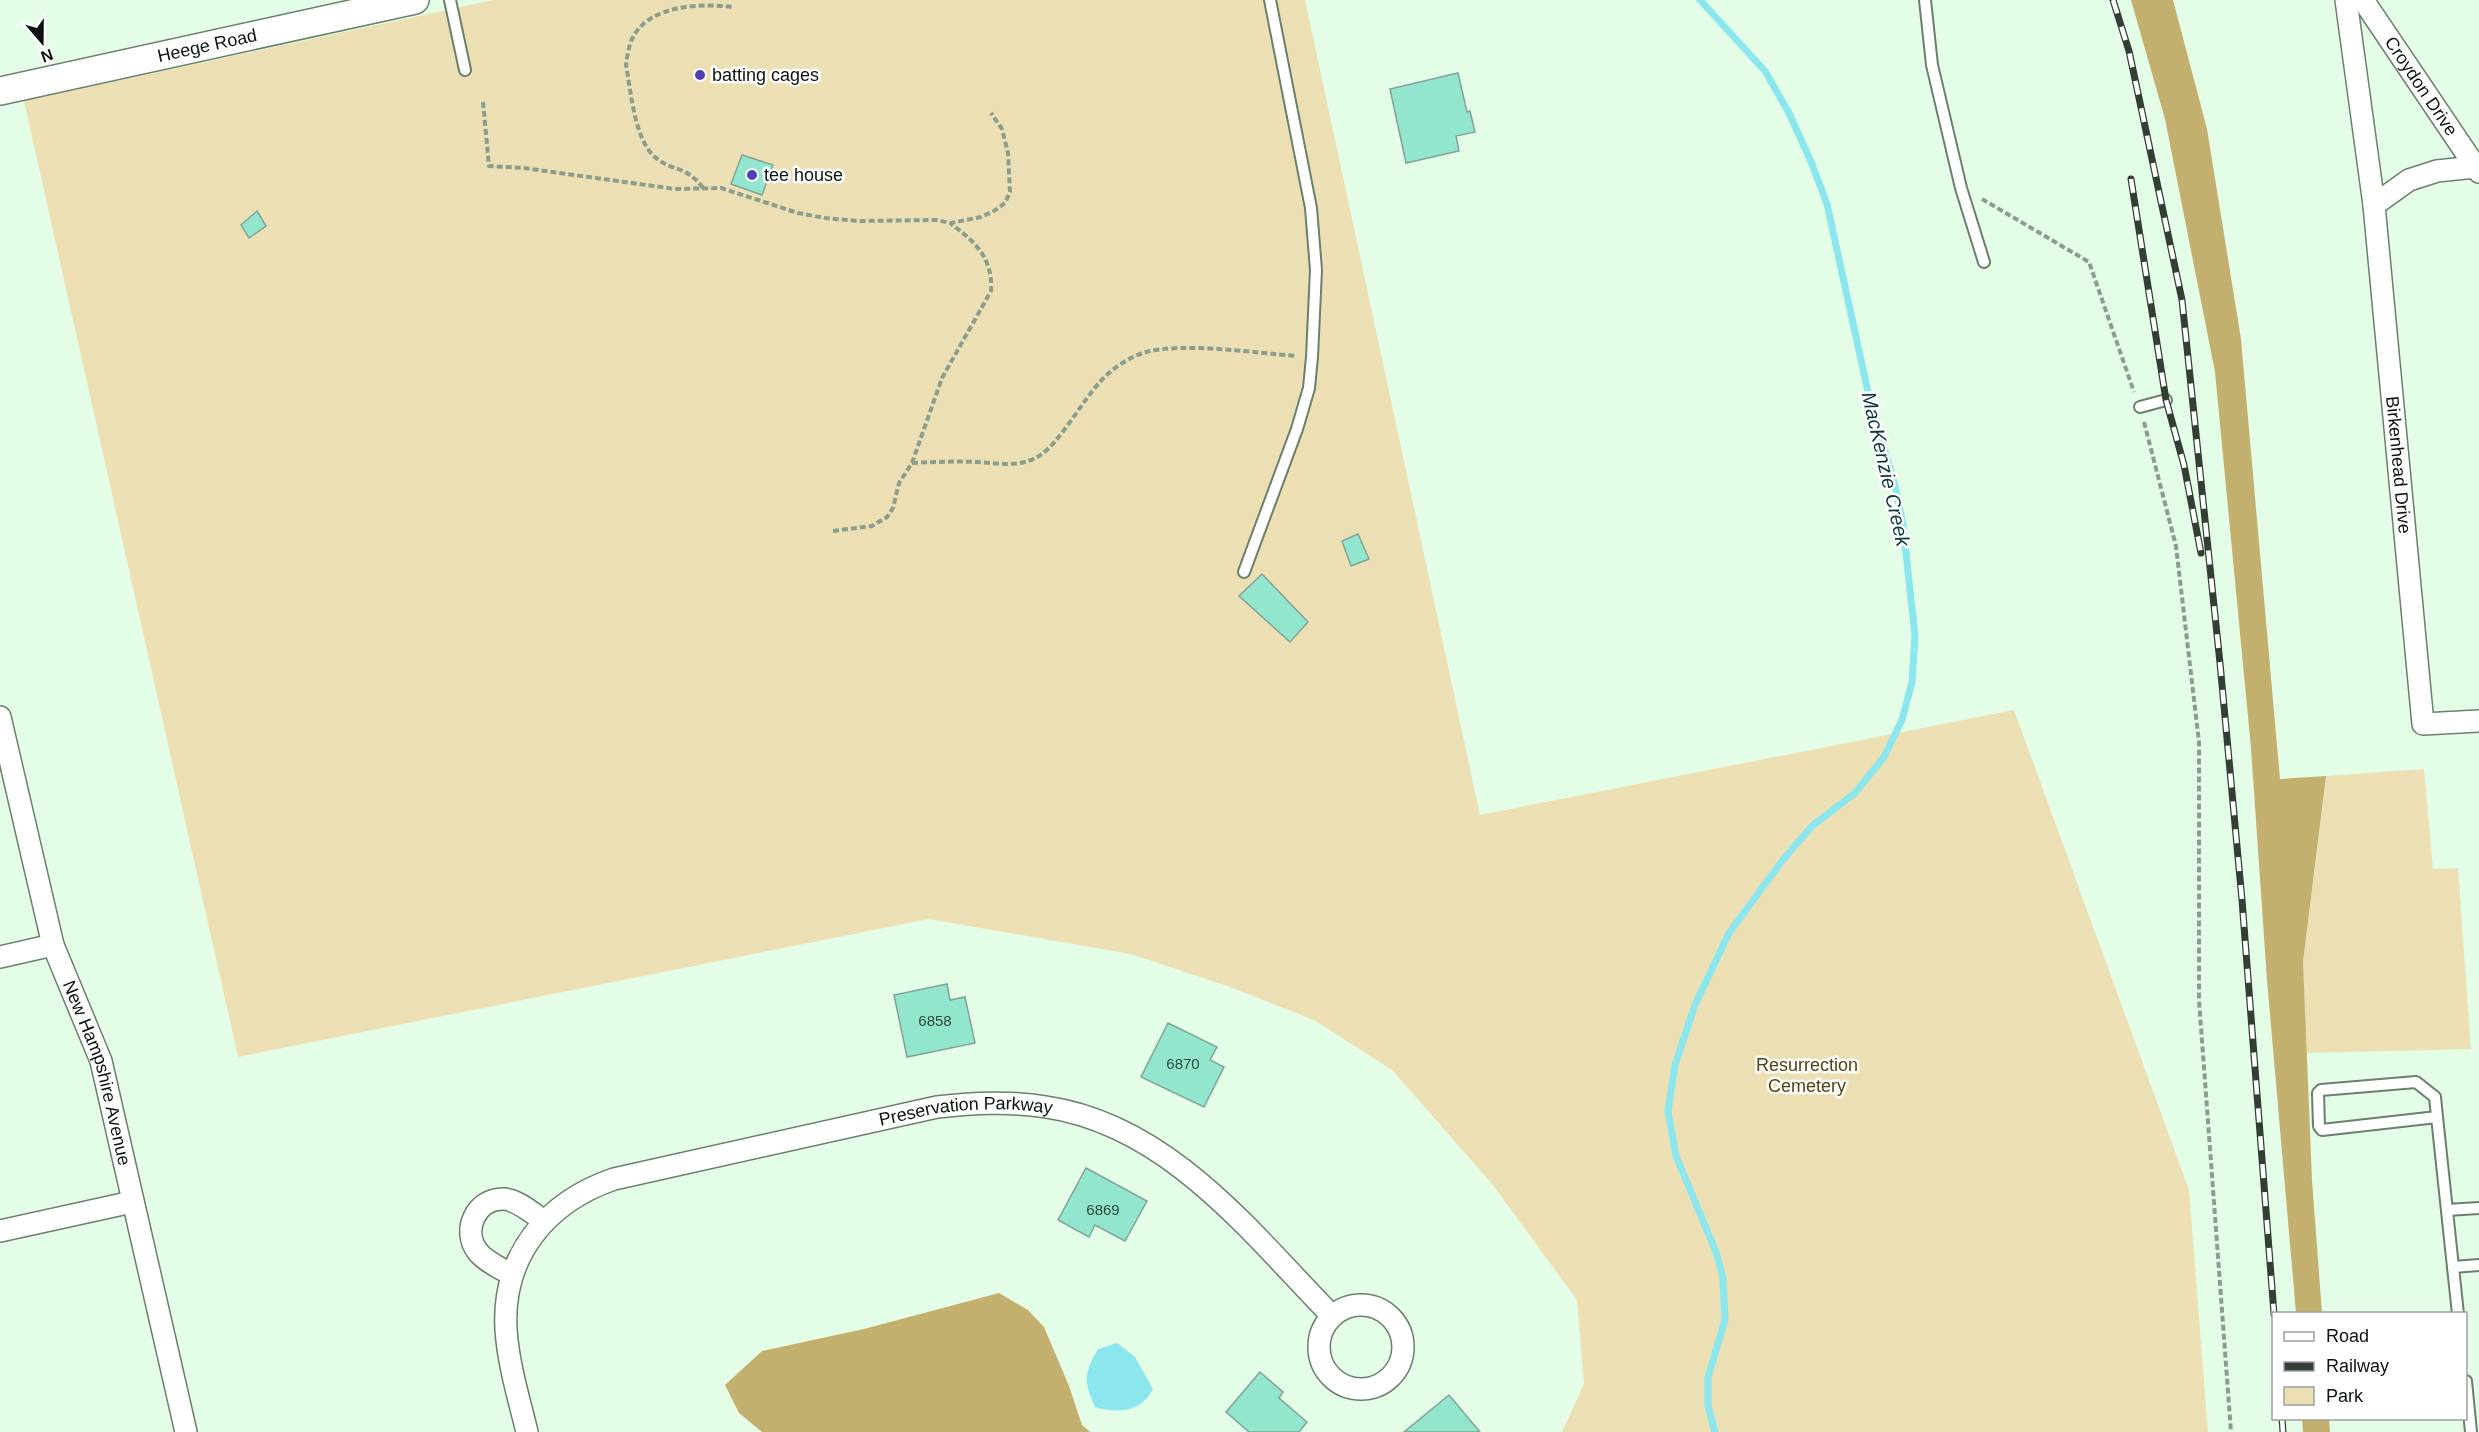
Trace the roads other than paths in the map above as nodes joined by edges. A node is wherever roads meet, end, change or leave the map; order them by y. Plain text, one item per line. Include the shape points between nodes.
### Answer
1 (415, 0) edge
2 (450, 0) edge
3 (1270, 0) edge
4 (1925, 0) edge
5 (2346, 0) edge
6 (2363, 0) edge
7 (465, 70) dead end
8 (0, 88) edge
9 (2477, 169) edge
10 (2374, 206) junction
11 (1984, 262) dead end
12 (2166, 400) dead end
13 (2140, 407) road end
14 (1244, 572) dead end
15 (0, 717) edge
16 (2479, 721) edge
17 (53, 945) junction
18 (0, 957) edge
19 (2437, 1117) junction
20 (132, 1202) junction
21 (2479, 1208) edge
22 (2447, 1210) junction
23 (544, 1221) junction
24 (0, 1231) edge
25 (2479, 1265) edge
26 (2453, 1268) junction
27 (513, 1275) junction
28 (2458, 1312) edge
29 (1332, 1316) junction
30 (2467, 1391) edge
31 (186, 1432) edge
32 (527, 1432) edge
33 (2471, 1432) edge

1 - 8 street, Heege Road
2 - 7 lane
3 - 14 lane via 1311,208 1316,270 1309,388
4 - 11 lane via 1932,65 1961,188
5 - 10 street, Birkenhead Drive
6 - 9 street, Croydon Drive
9 - 10 street via 2437,171 2409,180
10 - 16 street, Birkenhead Drive via 2423,724
12 - 13 lane
15 - 17 street, New Hampshire Avenue
17 - 18 street
17 - 20 street, New Hampshire Avenue via 101,1060
19 - 19 lane via 2435,1096 2416,1082 2321,1090 2318,1094 2322,1130
19 - 22 lane
20 - 24 street
20 - 31 street, New Hampshire Avenue
21 - 22 lane
22 - 26 lane
23 - 27 street, Preservation Parkway via 525,1247
23 - 27 street via 517,1203 503,1199 487,1203 476,1213 470,1227 479,1254
23 - 29 street, Preservation Parkway via 576,1195 615,1179 937,1107 976,1103 1048,1107 1084,1116 1130,1135 1198,1180
25 - 26 lane
26 - 28 lane
27 - 32 street, Preservation Parkway via 507,1299 506,1332
29 - 29 street via 1348,1307 1367,1305 1379,1308 1398,1325 1404,1350 1395,1373 1386,1382 1361,1390 1337,1383 1328,1374 1322,1363 1319,1338
30 - 33 lane

